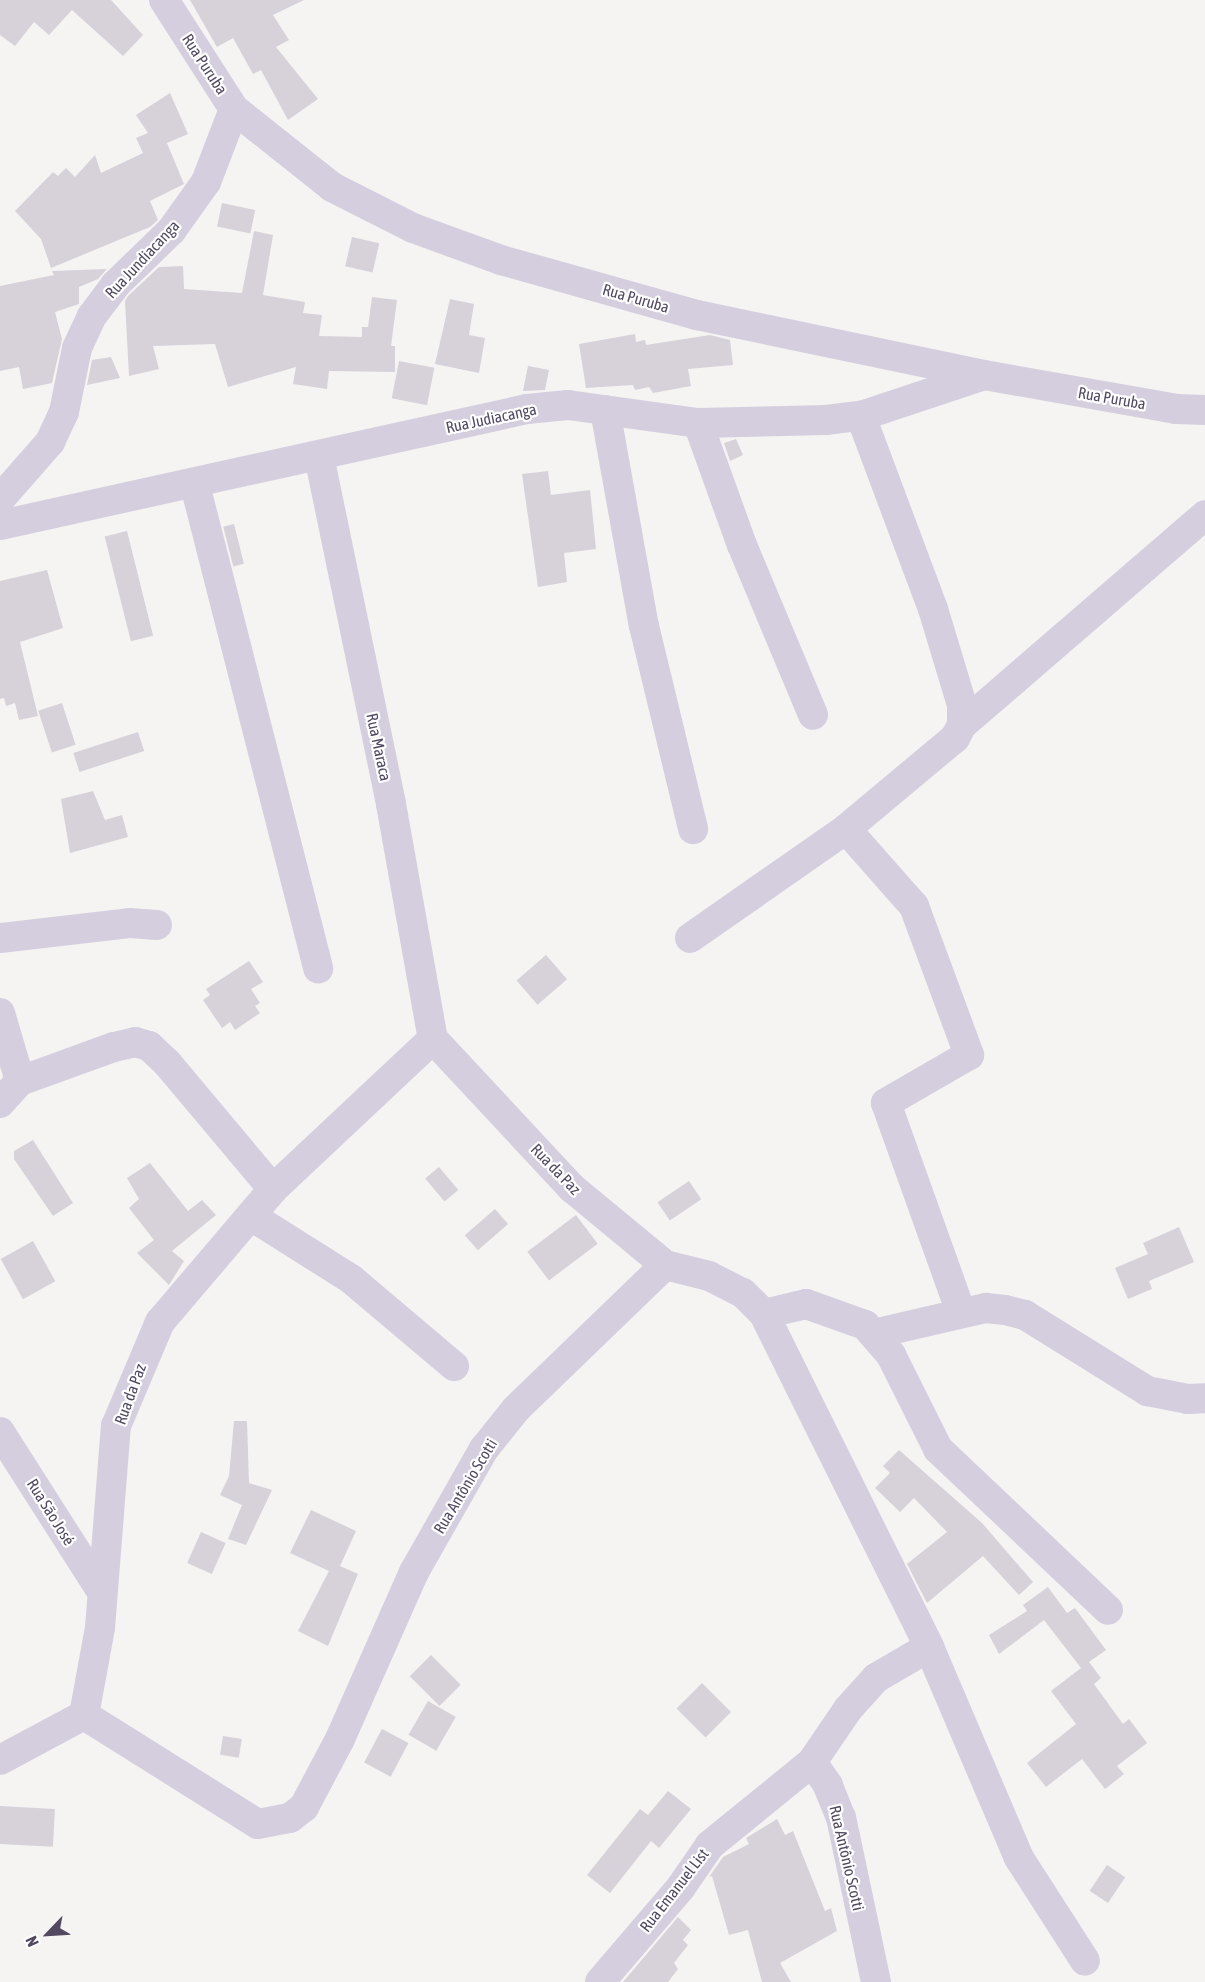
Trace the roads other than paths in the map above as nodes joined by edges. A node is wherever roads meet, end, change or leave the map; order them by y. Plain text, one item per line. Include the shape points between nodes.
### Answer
1 (164, 0) edge
2 (234, 109) junction
3 (984, 375) junction
4 (605, 410) junction
5 (1205, 410) edge
6 (861, 416) junction
7 (698, 423) junction
8 (319, 456) junction
9 (195, 484) junction
10 (0, 499) edge
11 (1205, 516) edge
12 (0, 525) edge
13 (813, 715) dead end
14 (962, 725) junction
15 (693, 829) dead end
16 (846, 830) junction
17 (157, 925) dead end
18 (0, 938) edge
19 (690, 938) dead end
20 (318, 969) dead end
21 (0, 1013) edge
22 (433, 1039) junction
23 (20, 1080) junction
24 (0, 1103) edge
25 (273, 1189) junction
26 (251, 1216) junction
27 (665, 1265) junction
28 (961, 1313) junction
29 (764, 1314) junction
30 (873, 1334) junction
31 (454, 1366) dead end
32 (1205, 1398) edge
33 (0, 1432) edge
34 (102, 1592) junction
35 (1108, 1610) dead end
36 (929, 1647) junction
37 (84, 1715) junction
38 (0, 1760) edge
39 (812, 1762) junction
40 (1085, 1961) dead end
41 (600, 1982) edge
42 (876, 1982) edge

1 - 2 street, Rua Puruba
2 - 3 street, Rua Puruba via 332,187 413,228 501,260 697,315
2 - 10 street, Rua Jundiacanga via 207,182 171,231 115,285 92,316 76,348 64,412 50,442
3 - 5 street, Rua Puruba via 1176,409
3 - 6 street, Rua Judiacanga
4 - 7 street, Rua Judiacanga
4 - 8 street, Rua Judiacanga via 568,405 527,409
4 - 15 street via 644,626
6 - 7 street, Rua Judiacanga
6 - 14 street via 933,609 962,705
7 - 13 street via 742,546
8 - 9 street, Rua Judiacanga
8 - 22 street, Rua Maraca via 391,804
9 - 12 street, Rua Judiacanga
9 - 20 street
11 - 14 street
14 - 16 street via 955,738
16 - 19 street
16 - 28 street via 914,906 969,1055 886,1103
17 - 18 street via 129,923
21 - 23 street
22 - 25 street, Rua da Paz
22 - 27 street, Rua da Paz via 572,1188
23 - 24 street
23 - 25 street via 114,1047 135,1042 149,1046
25 - 26 street, Rua da Paz
26 - 31 street via 351,1279
26 - 34 street, Rua da Paz via 160,1322 134,1376 116,1426
27 - 29 street via 709,1276 743,1293
27 - 37 street, Rua Antônio Scotti via 516,1409 484,1449 414,1572 325,1768 304,1807 290,1818 258,1824
28 - 30 street
28 - 32 street via 986,1308 1025,1315 1147,1391 1188,1399
29 - 30 street via 806,1304 865,1325
29 - 36 street
30 - 35 street via 891,1355 938,1449
33 - 34 street, Rua São José
34 - 37 street, Rua da Paz via 99,1638
36 - 39 street via 876,1678
36 - 40 street via 1019,1858
37 - 38 street
39 - 41 street, Rua Emanuel List via 710,1845 681,1887
39 - 42 street, Rua Antônio Scotti via 828,1785 841,1818

